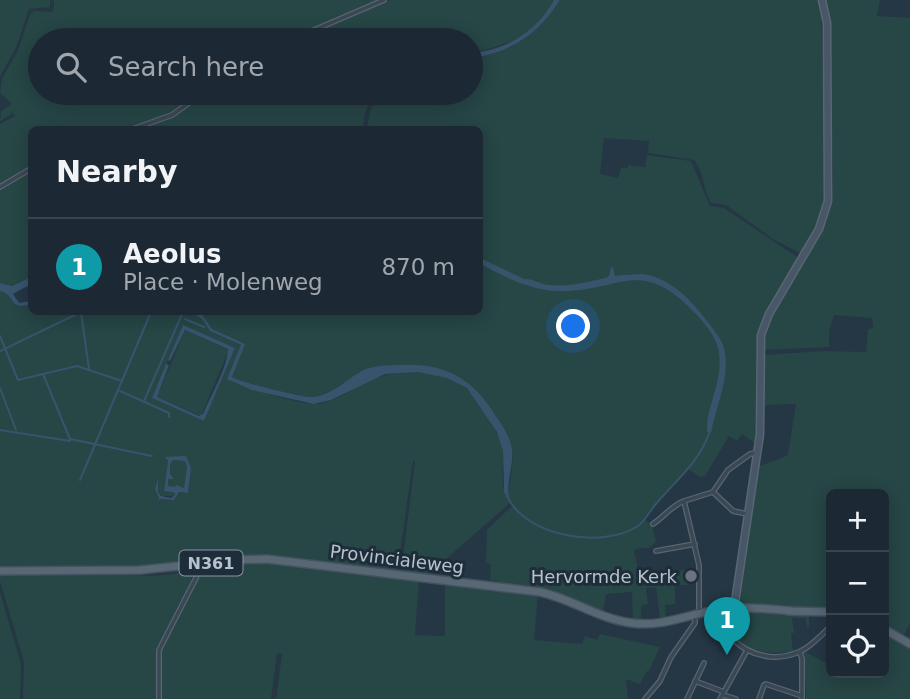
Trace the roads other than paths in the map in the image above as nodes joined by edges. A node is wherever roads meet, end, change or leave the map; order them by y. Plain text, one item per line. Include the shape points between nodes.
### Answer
1 (384, 0) edge
2 (822, 0) edge
3 (319, 28) edge
4 (186, 105) edge
5 (141, 126) edge
6 (28, 170) edge
7 (0, 187) edge
8 (756, 453) junction
9 (713, 492) junction
10 (684, 501) junction
11 (747, 514) junction
12 (653, 524) dead end
13 (695, 544) junction
14 (656, 551) dead end
15 (198, 565) junction
16 (0, 571) edge
17 (734, 609) junction
18 (721, 610) junction
19 (826, 612) edge
20 (697, 615) junction
21 (826, 630) edge
22 (889, 632) edge
23 (910, 644) edge
24 (747, 651) junction
25 (800, 652) junction
26 (704, 663) dead end
27 (695, 681) junction
28 (722, 695) edge
29 (802, 697) edge
30 (159, 699) edge
31 (646, 699) edge
32 (687, 699) edge
33 (736, 699) edge
34 (759, 699) edge

1 - 3 street
2 - 8 street via 827,23 828,201 819,229 763,330
4 - 5 street
6 - 7 street
8 - 9 street via 729,470
8 - 11 street
9 - 10 street
9 - 11 street via 733,511
10 - 12 street
10 - 13 street
11 - 17 street
13 - 14 street
13 - 20 street
15 - 16 main road, Provincialeweg / N361
15 - 20 main road, Provincialeweg / N361 via 267,559 540,592 631,623 664,623
15 - 30 street via 196,578 159,650
17 - 18 main road, Provincialeweg / N361
17 - 19 main road, Provincialeweg / N361
18 - 20 main road, Provincialeweg / N361
18 - 24 street via 727,631
20 - 31 street
21 - 25 street
22 - 23 main road
24 - 25 street via 772,656
24 - 28 street
25 - 29 street
26 - 27 street
27 - 28 street
27 - 32 street
28 - 33 street
29 - 34 street via 766,684

